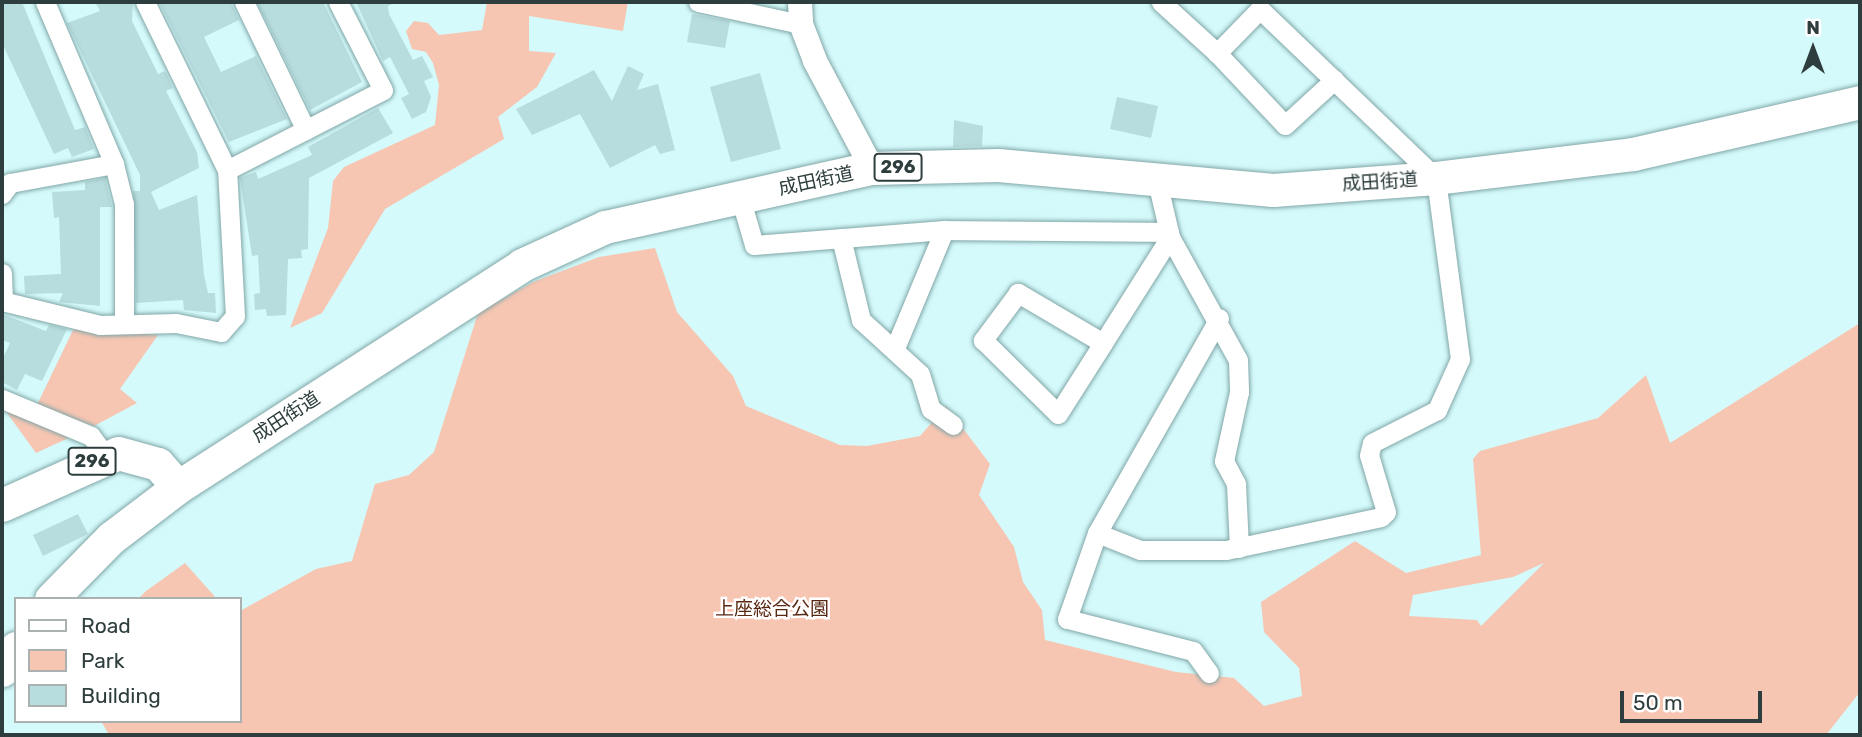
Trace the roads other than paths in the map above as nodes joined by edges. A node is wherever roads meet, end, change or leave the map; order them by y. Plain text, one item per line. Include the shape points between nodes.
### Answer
1 (45, 2) edge
2 (145, 2) edge
3 (244, 2) edge
4 (338, 2) edge
5 (698, 2) edge
6 (1161, 2) edge
7 (801, 13) edge
8 (1217, 53) junction
9 (1334, 80) junction
10 (1860, 102) edge
11 (306, 130) junction
12 (114, 164) junction
13 (872, 168) junction
14 (227, 170) junction
15 (1436, 178) junction
16 (1157, 181) junction
17 (2, 194) edge
18 (740, 197) junction
19 (944, 230) junction
20 (1169, 234) junction
21 (841, 238) junction
22 (2, 273) edge
23 (2, 301) edge
24 (1219, 318) junction
25 (124, 324) junction
26 (1103, 343) junction
27 (895, 348) junction
28 (2, 399) edge
29 (953, 425) dead end
30 (104, 455) junction
31 (178, 487) junction
32 (2, 505) edge
33 (1097, 533) junction
34 (1239, 548) junction
35 (53, 597) edge
36 (1209, 673) dead end

1 - 12 street
2 - 14 street
3 - 11 street
4 - 11 street via 383,90
5 - 7 street
6 - 8 street
7 - 13 street
8 - 9 street via 1259,9
8 - 9 street via 1285,125
9 - 15 street
10 - 15 highway, 成田街道 / 296 via 1633,154
11 - 14 street
12 - 17 street via 10,183
12 - 25 street via 124,204
13 - 16 highway, 成田街道 / 296 via 998,164
13 - 18 highway, 成田街道 / 296
14 - 25 street via 235,316 221,331 176,323
15 - 16 highway, 成田街道 / 296 via 1273,190
15 - 34 street via 1460,359 1437,410 1372,443 1369,455 1386,512 1333,531 1329,525
16 - 20 street
18 - 21 street via 754,245
18 - 31 highway, 成田街道 / 296 via 605,227 555,248
19 - 20 street
19 - 21 street
19 - 27 street
20 - 24 street
20 - 26 street
21 - 27 street via 861,320
22 - 23 street
23 - 25 street via 100,325
24 - 33 street
24 - 34 street via 1238,360 1239,391 1224,461 1236,484
26 - 26 street via 1058,414 983,340 1018,293
27 - 29 street via 920,374 931,409
28 - 30 street via 91,436
30 - 31 highway, 296 via 141,457 158,464
30 - 32 highway, 296
31 - 35 highway, 成田街道 / 296 via 111,538
33 - 34 street via 1140,550
33 - 36 street via 1067,618 1193,651

